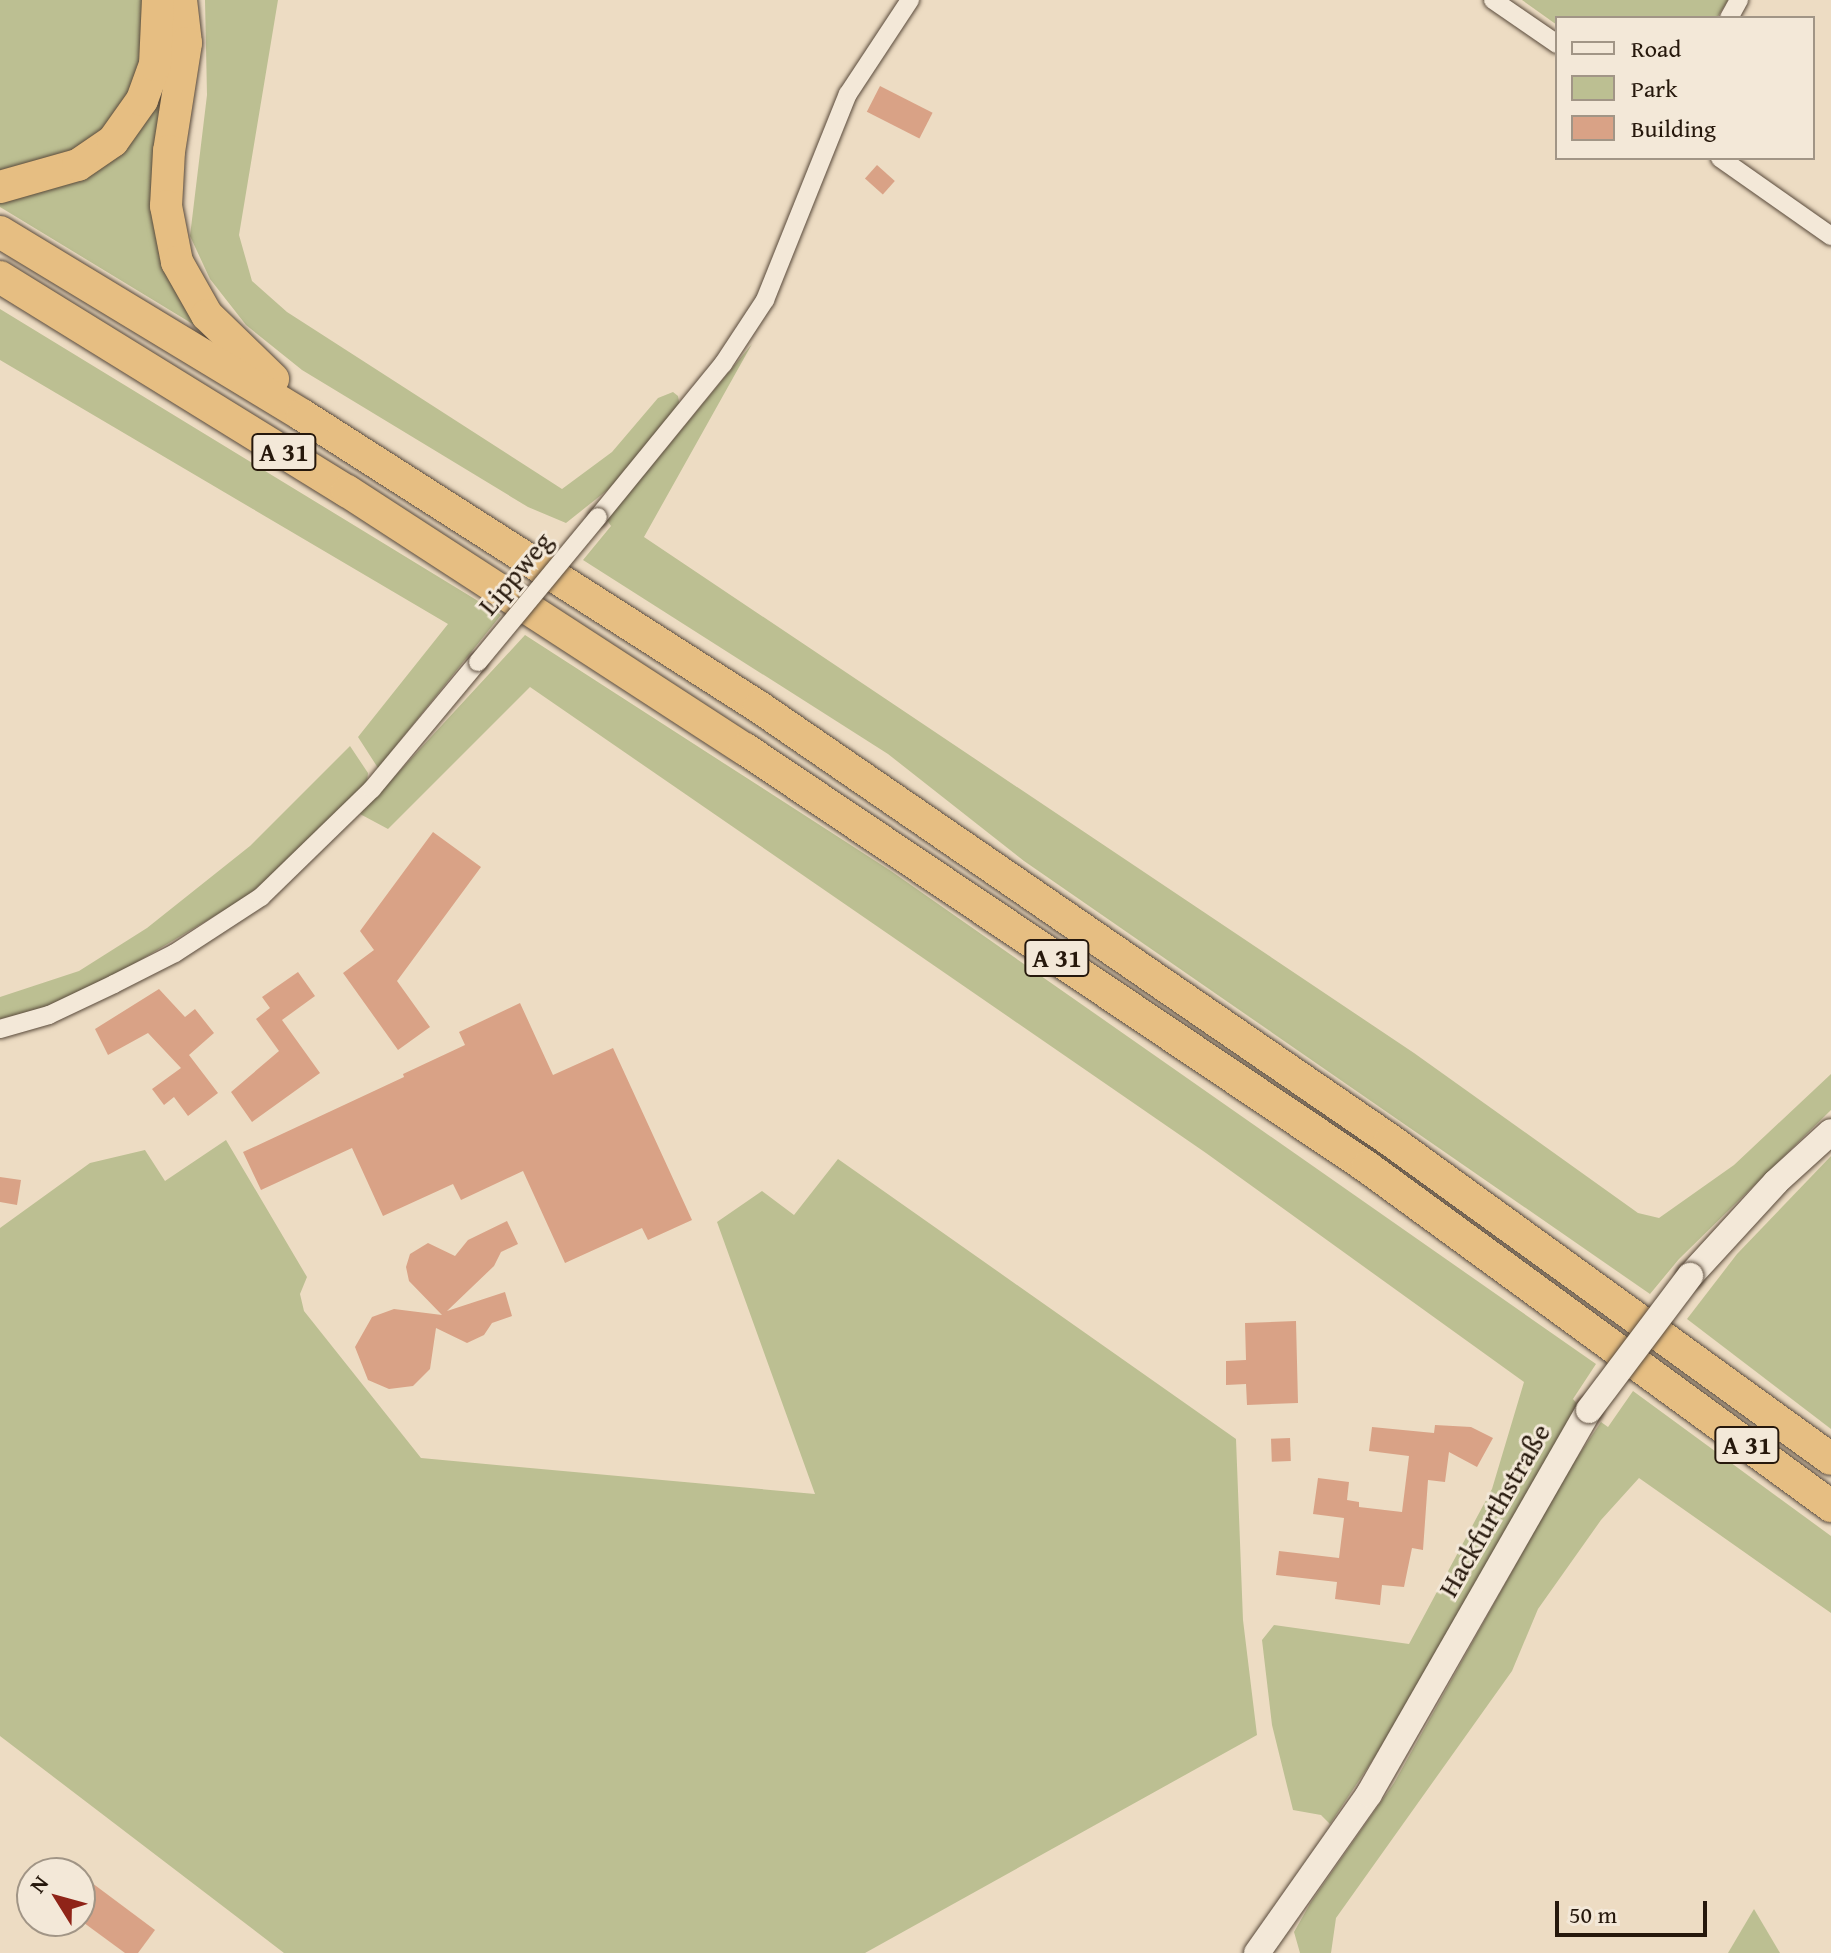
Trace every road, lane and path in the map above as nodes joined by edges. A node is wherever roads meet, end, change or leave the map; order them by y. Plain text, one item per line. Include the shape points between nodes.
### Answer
1 (158, 0) edge
2 (181, 0) edge
3 (910, 0) edge
4 (1493, 0) edge
5 (1555, 43) edge
6 (1723, 160) edge
7 (0, 187) edge
8 (0, 232) edge
9 (1831, 236) edge
10 (0, 277) edge
11 (302, 415) junction
12 (0, 1029) edge
13 (1831, 1132) edge
14 (1831, 1459) edge
15 (1831, 1506) edge
16 (1267, 1949) edge

1 - 7 highway via 155,65 142,100 113,141 78,165
2 - 11 highway via 186,43 166,206 177,262 207,315 283,386
3 - 12 street, Lippweg, bridge via 848,94 765,300 723,364 372,789 261,897 175,953 49,1015
4 - 5 street
6 - 9 street
8 - 11 highway, A 31
10 - 15 highway, A 31 via 347,491 877,838 1367,1167
11 - 14 highway, A 31 via 786,725 1390,1140
13 - 16 street, Hackfurthstraße, bridge via 1776,1182 1690,1276 1589,1410 1369,1794

